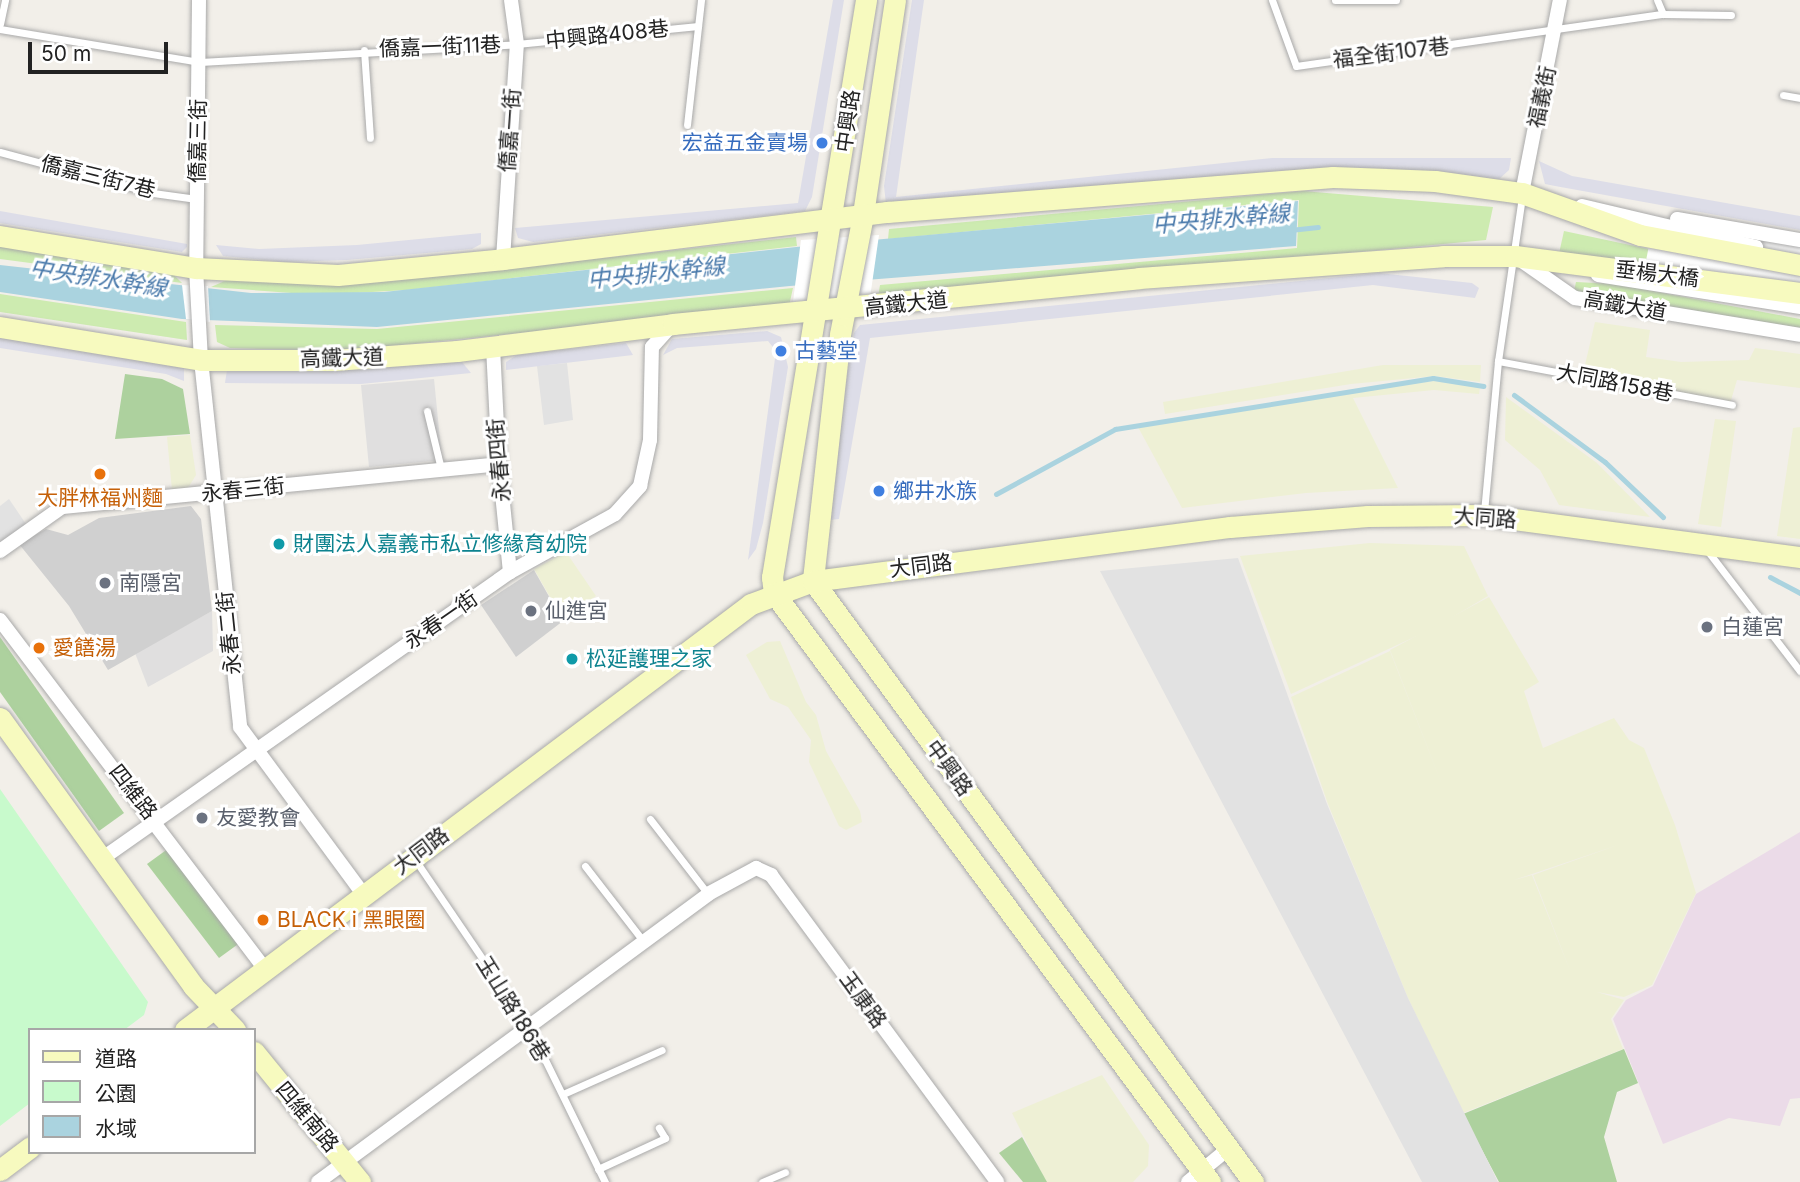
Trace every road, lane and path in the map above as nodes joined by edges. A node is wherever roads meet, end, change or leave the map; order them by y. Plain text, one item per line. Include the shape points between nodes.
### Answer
1 (5, 0) edge
2 (199, 0) edge
3 (511, 0) edge
4 (701, 0) edge
5 (866, 0) edge
6 (895, 0) edge
7 (1272, 0) edge
8 (1335, 0) edge
9 (1396, 0) edge
10 (1560, 0) edge
11 (1657, 0) edge
12 (1663, 14) junction
13 (1731, 15) dead end
14 (698, 26) junction
15 (0, 27) edge
16 (1556, 32) junction
17 (517, 44) junction
18 (364, 50) junction
19 (200, 62) junction
20 (1783, 95) dead end
21 (1800, 98) edge
22 (687, 125) dead end
23 (370, 138) dead end
24 (0, 152) edge
25 (1522, 193) junction
26 (197, 199) junction
27 (863, 215) junction
28 (833, 218) junction
29 (1638, 226) junction
30 (0, 236) edge
31 (1800, 240) edge
32 (1800, 255) edge
33 (1515, 256) junction
34 (503, 260) junction
35 (1800, 265) edge
36 (197, 275) junction
37 (1622, 275) junction
38 (1800, 293) edge
39 (845, 306) junction
40 (1800, 307) edge
41 (815, 309) junction
42 (673, 324) junction
43 (0, 327) edge
44 (201, 333) joint
45 (1800, 335) edge
46 (493, 347) junction
47 (201, 360) junction
48 (1499, 361) junction
49 (1732, 405) dead end
50 (427, 411) dead end
51 (499, 464) junction
52 (442, 470) junction
53 (213, 493) junction
54 (1484, 515) junction
55 (1701, 543) junction
56 (0, 551) edge
57 (1800, 557) edge
58 (510, 572) junction
59 (813, 581) junction
60 (774, 593) junction
61 (0, 620) edge
62 (1800, 671) edge
63 (0, 718) edge
64 (256, 748) junction
65 (154, 819) junction
66 (650, 819) dead end
67 (103, 858) junction
68 (413, 858) junction
69 (585, 866) dead end
70 (363, 894) junction
71 (708, 894) junction
72 (645, 942) junction
73 (263, 967) junction
74 (216, 1006) junction
75 (529, 1027) junction
76 (188, 1028) edge
77 (234, 1028) edge
78 (662, 1050) dead end
79 (256, 1054) edge
80 (564, 1094) junction
81 (659, 1128) dead end
82 (28, 1149) edge
83 (1228, 1149) junction
84 (344, 1162) junction
85 (598, 1169) junction
86 (0, 1170) edge
87 (785, 1172) dead end
88 (1199, 1178) edge
89 (318, 1182) edge
90 (360, 1182) edge
91 (605, 1182) edge
92 (762, 1182) edge
93 (998, 1182) edge
94 (1253, 1182) edge

1 - 15 lane
2 - 19 street, 僑嘉三街
3 - 17 street, 僑嘉一街
4 - 14 lane, 中興路408巷
5 - 28 street, 中興路
6 - 27 street, 中興路
7 - 16 lane, 福全街107巷 via 1296,66
8 - 9 lane
10 - 16 street, 福義街
11 - 12 lane
12 - 13 lane
12 - 16 lane
14 - 17 lane, 中興路408巷
14 - 22 lane, 中興路408巷
15 - 19 lane, 僑嘉一街11巷
16 - 25 street, 福義街
17 - 18 lane, 僑嘉一街11巷
17 - 34 street, 僑嘉一街
18 - 19 lane, 僑嘉一街11巷
18 - 23 lane, 僑嘉一街11巷
19 - 26 street, 僑嘉三街
20 - 21 lane
24 - 26 lane, 僑嘉三街7巷
25 - 27 street via 1435,181 1333,177
25 - 29 street, 垂楊大橋
25 - 31 street
25 - 33 lane
26 - 36 street, 僑嘉三街
27 - 28 street
27 - 39 street, 中興路
28 - 34 street
28 - 41 street, 中興路
29 - 32 street
29 - 35 street, 垂楊大橋
30 - 36 street
33 - 37 street, 垂楊大橋
33 - 39 street, 高鐵大道 via 1443,256 1139,278
33 - 45 street, 高鐵大道 via 1575,298
33 - 48 lane
34 - 36 street via 338,275
36 - 44 street, 僑嘉三街
37 - 38 street, 垂楊大橋
37 - 40 street
39 - 41 street, 高鐵大道
39 - 59 street
41 - 42 street, 高鐵大道
41 - 60 street via 772,577
42 - 46 street, 高鐵大道
42 - 58 street, 永春一街 via 652,347 650,440 640,486 615,514
43 - 47 street, 高鐵大道
44 - 47 street, 永春二街
46 - 47 street, 高鐵大道 via 334,360
46 - 51 street, 永春四街
47 - 53 street, 永春二街
48 - 49 lane, 大同路158巷
48 - 54 lane
50 - 52 lane
51 - 52 street, 永春三街
51 - 58 street, 永春四街
52 - 53 street, 永春三街
53 - 56 street, 永春三街 via 62,508
53 - 64 street, 永春二街 via 240,727
54 - 55 street, 大同路
54 - 59 street, 大同路 via 1368,516 1230,527
55 - 57 street, 大同路
55 - 62 lane
58 - 64 street, 永春一街
59 - 60 street, 大同路
59 - 83 street, 中興路
60 - 68 street, 大同路 via 740,612
60 - 88 street, 中興路
61 - 65 street, 四維路
63 - 67 street
64 - 65 street, 永春一街
64 - 70 street, 永春二街
65 - 67 street, 永春一街
65 - 73 street, 四維路
66 - 71 lane
67 - 74 street via 193,986
68 - 70 street, 大同路
68 - 75 lane, 玉山路186巷
69 - 72 lane
70 - 73 street, 大同路
71 - 72 street, 玉康路
71 - 93 street, 玉康路 via 739,873 756,868 771,875
72 - 75 street, 玉康路
73 - 74 street, 大同路
74 - 76 street, 大同路
74 - 77 street
75 - 80 lane, 玉山路186巷
75 - 84 street, 玉康路
78 - 80 lane
79 - 84 street, 四維南路
80 - 85 lane, 玉山路186巷
81 - 85 lane via 665,1138
82 - 86 street
83 - 88 street
83 - 94 street, 中興路
84 - 89 street, 玉康路
84 - 90 street, 四維南路
85 - 91 lane, 玉山路186巷
87 - 92 lane

